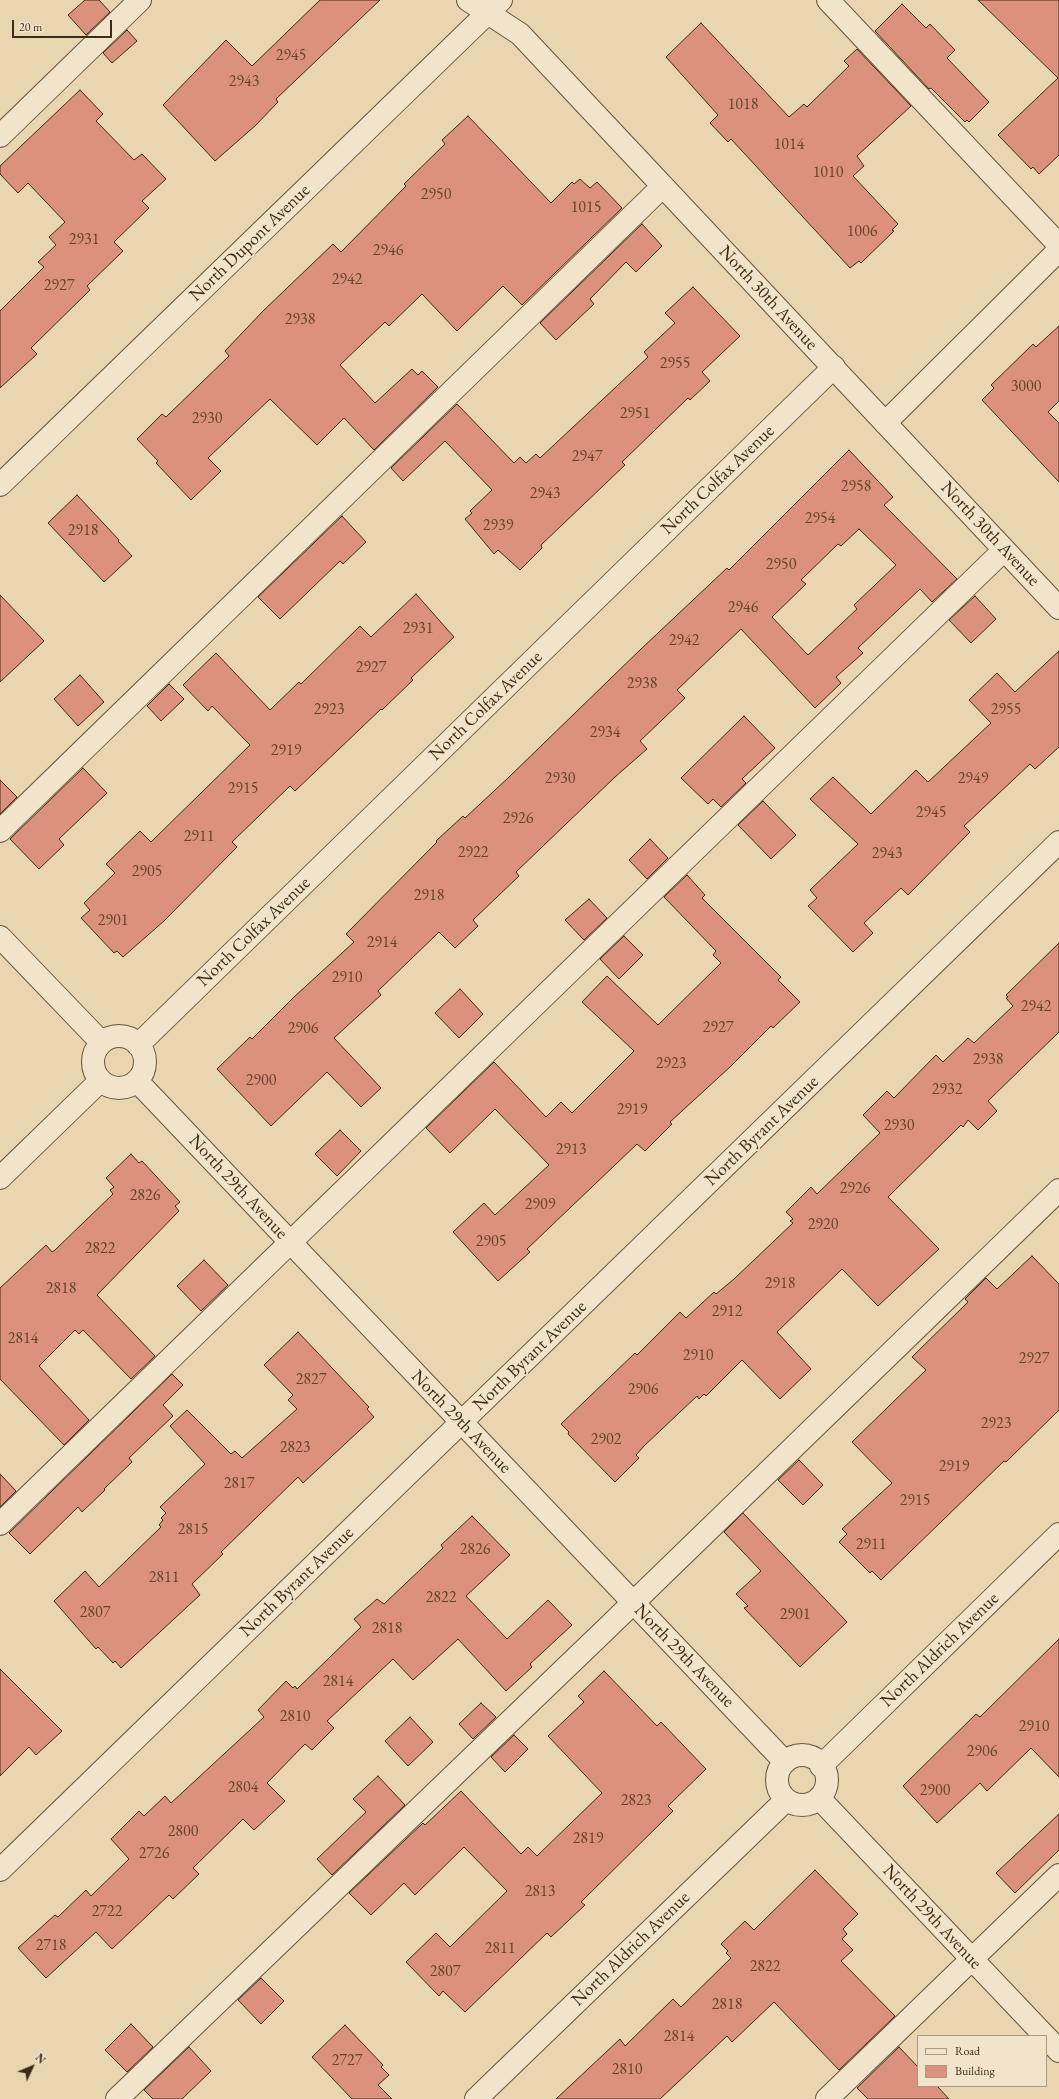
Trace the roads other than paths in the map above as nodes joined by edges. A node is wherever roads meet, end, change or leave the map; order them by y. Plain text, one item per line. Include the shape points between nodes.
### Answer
1 (140, 0) edge
2 (468, 0) edge
3 (828, 0) edge
4 (494, 6) edge
5 (0, 136) edge
6 (663, 186) junction
7 (1059, 245) edge
8 (1059, 250) edge
9 (834, 367) junction
10 (885, 423) junction
11 (0, 485) edge
12 (1004, 550) junction
13 (1059, 608) edge
14 (0, 831) edge
15 (1059, 842) edge
16 (0, 937) edge
17 (101, 1042) junction
18 (138, 1045) junction
19 (100, 1081) junction
20 (138, 1081) junction
21 (0, 1178) edge
22 (1059, 1190) edge
23 (291, 1243) junction
24 (461, 1423) junction
25 (0, 1524) edge
26 (1059, 1534) edge
27 (634, 1603) junction
28 (785, 1762) junction
29 (821, 1766) junction
30 (819, 1798) junction
31 (786, 1800) junction
32 (0, 1870) edge
33 (1059, 1875) edge
34 (971, 1959) junction
35 (1043, 2035) edge
36 (1047, 2039) edge
37 (1059, 2051) edge
38 (117, 2099) edge
39 (476, 2099) edge
40 (827, 2099) edge

1 - 5 street
2 - 4 street, North 30th Avenue
3 - 7 street
4 - 6 street, North 30th Avenue
4 - 11 street, North Dupont Avenue
6 - 9 street, North 30th Avenue
6 - 14 street
8 - 10 street
9 - 10 street, North 30th Avenue
9 - 18 street, North Colfax Avenue
10 - 12 street, North 30th Avenue
12 - 13 street, North 30th Avenue
12 - 23 street
15 - 24 street, North Byrant Avenue
16 - 17 street
17 - 18 street via 116,1036 124,1036
17 - 19 street via 93,1057 94,1070
18 - 20 street via 143,1051 145,1066
19 - 20 street via 115,1088 123,1088
19 - 21 street
20 - 23 street, North 29th Avenue
22 - 27 street
23 - 24 street, North 29th Avenue
23 - 25 street
24 - 27 street, North 29th Avenue
24 - 32 street, North Byrant Avenue
26 - 29 street, North Aldrich Avenue
27 - 28 street, North 29th Avenue
27 - 38 street
28 - 29 street via 799,1756 808,1756
28 - 31 street via 777,1777 780,1793
29 - 30 street via 825,1772 826,1786
30 - 31 street via 806,1805
30 - 34 street, North 29th Avenue
31 - 39 street, North Aldrich Avenue
33 - 34 street
34 - 35 street, North 29th Avenue
34 - 40 street
36 - 37 street, North 29th Avenue

